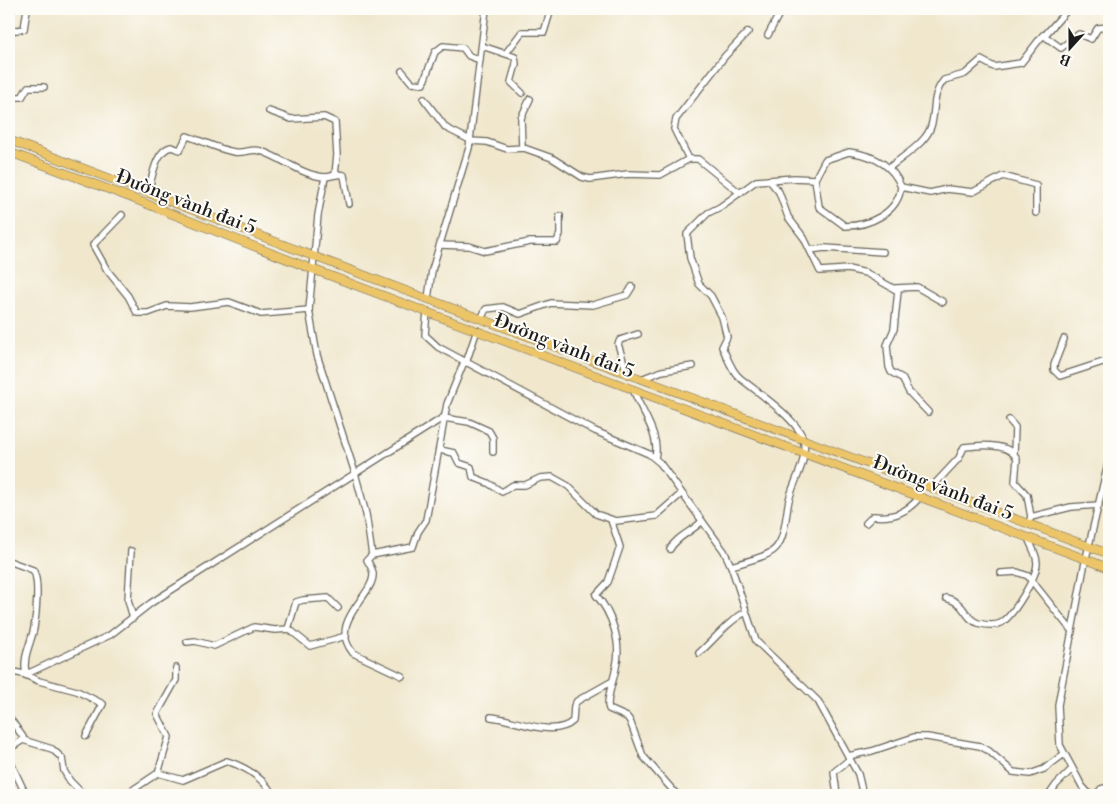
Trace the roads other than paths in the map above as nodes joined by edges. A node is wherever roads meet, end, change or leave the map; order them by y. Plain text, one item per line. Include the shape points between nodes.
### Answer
1 (27, 9) edge
2 (486, 9) edge
3 (551, 9) edge
4 (777, 9) edge
5 (1068, 9) edge
6 (1109, 27) edge
7 (9, 30) edge
8 (748, 32) dead end
9 (768, 35) dead end
10 (1045, 35) junction
11 (482, 46) junction
12 (506, 53) junction
13 (480, 60) junction
14 (402, 71) dead end
15 (44, 87) dead end
16 (522, 93) dead end
17 (9, 97) edge
18 (424, 99) dead end
19 (530, 99) dead end
20 (269, 111) dead end
21 (9, 140) edge
22 (470, 140) junction
23 (522, 148) junction
24 (9, 152) edge
25 (689, 159) junction
26 (890, 167) junction
27 (335, 175) junction
28 (325, 177) junction
29 (815, 179) junction
30 (769, 180) junction
31 (150, 185) dead end
32 (133, 187) junction
33 (901, 187) junction
34 (740, 193) junction
35 (129, 197) junction
36 (349, 204) dead end
37 (1036, 214) dead end
38 (122, 215) dead end
39 (560, 216) dead end
40 (440, 245) junction
41 (810, 250) junction
42 (883, 252) dead end
43 (313, 256) junction
44 (312, 269) junction
45 (632, 287) dead end
46 (896, 288) junction
47 (428, 299) junction
48 (943, 302) dead end
49 (309, 310) junction
50 (427, 312) junction
51 (482, 319) junction
52 (477, 330) junction
53 (638, 334) dead end
54 (1064, 339) dead end
55 (1109, 360) edge
56 (465, 363) junction
57 (693, 366) dead end
58 (627, 373) junction
59 (641, 379) junction
60 (633, 389) junction
61 (928, 412) dead end
62 (444, 417) junction
63 (1009, 420) dead end
64 (804, 440) junction
65 (440, 450) junction
66 (493, 452) dead end
67 (804, 453) junction
68 (1014, 453) junction
69 (655, 458) junction
70 (1109, 459) edge
71 (355, 472) junction
72 (931, 488) junction
73 (681, 494) junction
74 (920, 497) junction
75 (1098, 505) junction
76 (611, 520) junction
77 (702, 521) junction
78 (1029, 521) junction
79 (866, 523) dead end
80 (1028, 538) junction
81 (1089, 547) junction
82 (670, 549) dead end
83 (131, 551) dead end
84 (1109, 554) edge
85 (372, 556) junction
86 (1086, 560) junction
87 (9, 561) edge
88 (731, 566) junction
89 (1109, 568) edge
90 (1001, 573) dead end
91 (1031, 581) junction
92 (946, 598) dead end
93 (338, 608) dead end
94 (746, 612) junction
95 (133, 618) junction
96 (288, 629) junction
97 (1071, 630) junction
98 (346, 636) junction
99 (186, 642) dead end
100 (700, 653) dead end
101 (176, 668) dead end
102 (9, 671) edge
103 (25, 674) junction
104 (402, 676) dead end
105 (611, 682) junction
106 (491, 716) dead end
107 (9, 717) edge
108 (86, 736) dead end
109 (22, 740) junction
110 (9, 749) edge
111 (1064, 754) junction
112 (849, 757) junction
113 (9, 759) edge
114 (1072, 769) junction
115 (158, 773) junction
116 (1109, 787) edge
117 (26, 795) edge
118 (84, 795) edge
119 (125, 795) edge
120 (273, 795) edge
121 (677, 795) edge
122 (837, 795) edge
123 (863, 795) edge
124 (1049, 795) edge
125 (1090, 795) edge
126 (1096, 795) edge

1 - 7 street via 24,29
2 - 11 street
3 - 12 street via 544,32 522,32
4 - 9 street via 778,16
5 - 10 street
6 - 10 street via 1098,28 1091,39 1079,34 1062,48
8 - 25 street via 676,119 674,129
10 - 26 street via 1036,41 1021,63 997,67 981,60 965,74 944,80 934,102 928,134
11 - 12 street
11 - 13 street
12 - 16 street via 515,57 511,82
13 - 14 street via 469,56 463,48 443,46 435,52 423,84 412,83
13 - 22 street
15 - 17 street via 28,87 22,98
18 - 22 street via 446,128
19 - 23 street via 521,118
20 - 27 street via 291,119 324,117 335,122
21 - 32 main road, Đường vành đai 5
22 - 23 street via 507,149
22 - 40 street
23 - 25 street via 552,158 590,179 628,174 660,175
24 - 35 main road, Đường vành đai 5
25 - 34 street via 702,161
26 - 29 street via 868,156 849,152 825,160
26 - 33 street
27 - 28 street
27 - 36 street via 342,174 346,178
28 - 31 street via 259,151 235,152 187,136 180,150 171,147 164,150 154,167
28 - 43 street
29 - 30 street
29 - 33 street via 819,207 844,226 867,224 890,209 897,203
30 - 34 street via 756,181
30 - 41 street
32 - 35 main road
32 - 43 main road, Đường vành đai 5
33 - 37 street via 930,193 947,189 973,192 1000,176 1015,178 1037,188
34 - 64 street via 708,213 688,232 690,258 699,284 712,296 722,317 727,337 722,347 736,374 784,412
35 - 44 main road, Đường vành đai 5
38 - 49 street via 93,245 136,313 148,313 168,306 229,302 261,314
39 - 40 street via 557,242 530,242 485,251 469,246
40 - 47 street
41 - 42 street
41 - 46 street via 820,271 848,269 866,272
43 - 44 street
43 - 47 main road, Đường vành đai 5
44 - 49 street
44 - 50 main road, Đường vành đai 5
45 - 51 street via 627,295 593,305 551,303 520,314 498,306 486,309
46 - 48 street via 917,287
46 - 61 street via 898,310 887,346 889,367 891,372 902,378 909,392
47 - 51 main road, Đường vành đai 5
49 - 71 street via 317,355
50 - 52 main road, Đường vành đai 5
50 - 56 street via 424,331 427,339
51 - 58 main road, Đường vành đai 5
52 - 56 street
52 - 60 main road, Đường vành đai 5
53 - 58 street via 620,340 618,344
54 - 55 street via 1054,365 1060,376
56 - 62 street via 452,389
56 - 69 street
57 - 59 street via 662,371
58 - 59 main road, Đường vành đai 5
59 - 64 main road, Đường vành đai 5
60 - 67 main road, Đường vành đai 5
60 - 69 street via 651,430
62 - 65 street
62 - 66 street via 469,422 489,431
62 - 71 street
63 - 68 street via 1015,427
64 - 67 street
64 - 72 main road, Đường vành đai 5
65 - 76 street via 454,454 458,463 471,467 473,477 502,492 513,484 525,485 546,476 558,479 596,514
65 - 85 street via 426,520 413,547
67 - 74 main road, Đường vành đai 5
67 - 88 street via 781,542 771,554
68 - 72 street via 987,444 964,447 959,458
68 - 78 street via 1017,458 1015,482 1026,492
69 - 73 street
70 - 75 street
71 - 85 street
71 - 95 street via 151,603
72 - 78 main road, Đường vành đai 5
73 - 76 street via 656,516
73 - 77 street
74 - 79 street via 896,516 873,516
74 - 80 main road, Đường vành đai 5
75 - 78 street via 1071,507
75 - 81 street
76 - 105 street via 620,547 608,582 596,595 607,609 616,638 617,665
77 - 82 street via 693,531 675,541
77 - 88 street
78 - 81 main road, Đường vành đai 5
80 - 86 main road, Đường vành đai 5
80 - 91 street via 1037,563
81 - 84 main road, Đường vành đai 5
81 - 86 street
83 - 95 street via 128,600
85 - 98 street via 366,560 372,579 349,616
86 - 89 main road, Đường vành đai 5
86 - 97 street
87 - 103 street via 33,570 37,578 34,628 24,663
88 - 94 street
90 - 91 street via 1017,572 1028,576
91 - 92 street via 1016,607 999,624 978,623 959,602
91 - 97 street
93 - 96 street via 328,598 296,602
94 - 100 street via 732,619 723,633
94 - 112 street via 756,641 814,697
95 - 103 street via 110,635
96 - 98 street via 310,646
96 - 99 street via 254,627 214,646
97 - 111 street via 1058,705 1059,739
98 - 104 street via 353,653
101 - 115 street via 176,680 157,714 169,737
102 - 103 street
103 - 108 street via 78,691 103,704
105 - 106 street via 577,701 573,721 562,727 542,728
105 - 121 street via 610,709 627,717 643,756
107 - 109 street via 22,734
109 - 110 street
109 - 118 street via 52,749 62,758 70,782
111 - 112 street via 1044,769 1030,774 1013,772 980,746 927,737 914,737
111 - 114 street
112 - 122 street via 834,772
112 - 123 street via 858,774
113 - 117 street
114 - 124 street
114 - 125 street
115 - 119 street
115 - 120 street via 184,780 227,761 246,768
116 - 126 street

